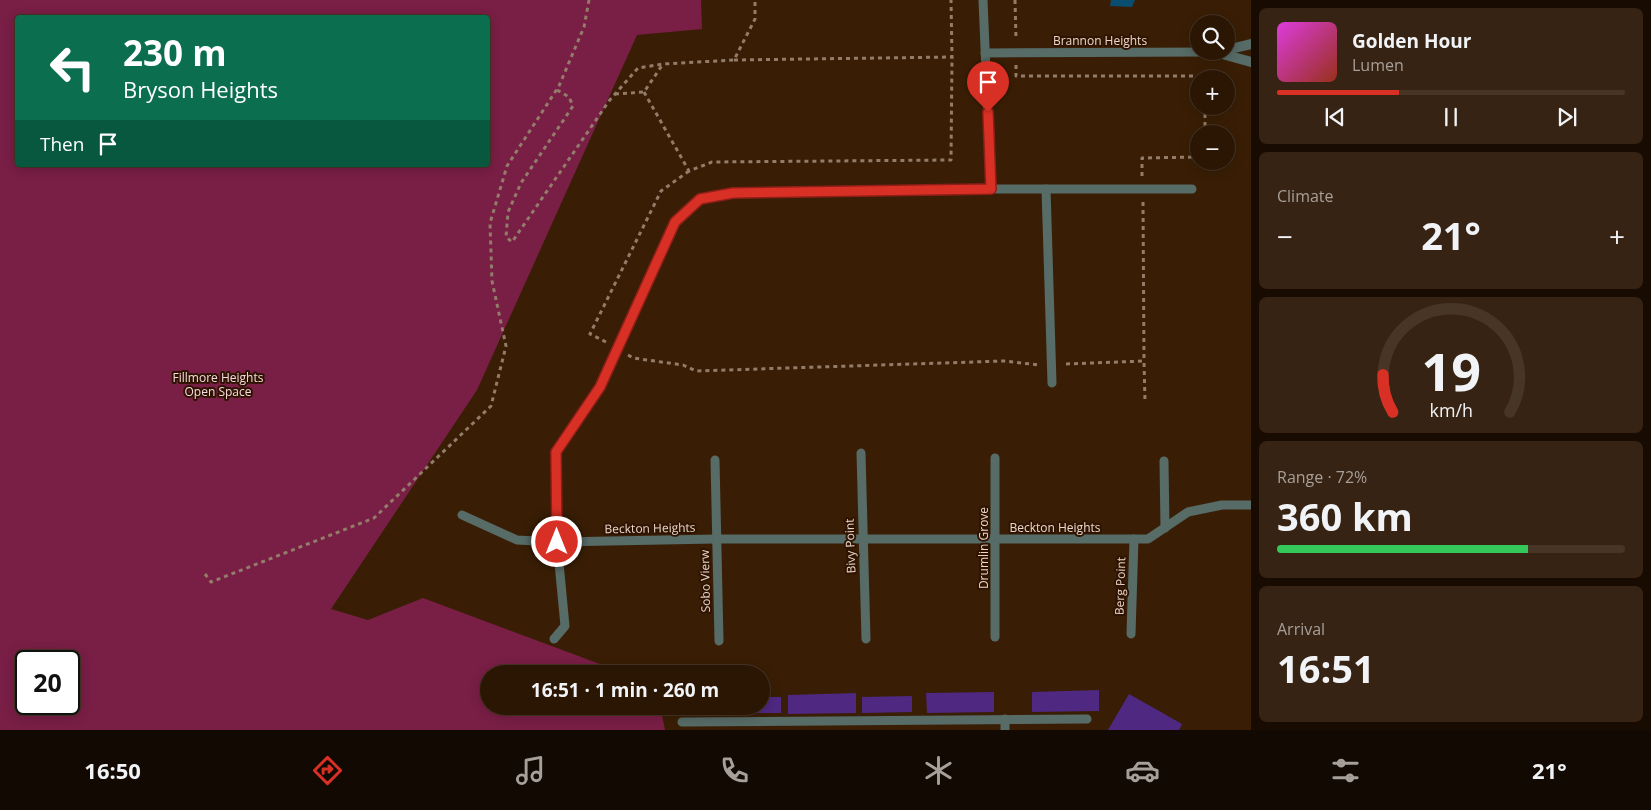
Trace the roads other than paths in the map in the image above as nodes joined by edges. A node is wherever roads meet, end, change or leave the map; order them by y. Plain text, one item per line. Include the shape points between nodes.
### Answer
1 (983, 0) edge
2 (1251, 44) edge
3 (1235, 48) edge
4 (1190, 52) edge
5 (985, 53) junction
6 (1235, 57) edge
7 (1251, 62) edge
8 (991, 189) junction
9 (1046, 189) junction
10 (1192, 189) dead end
11 (1052, 383) dead end
12 (861, 453) dead end
13 (995, 458) dead end
14 (715, 460) dead end
15 (1164, 461) dead end
16 (1251, 505) edge
17 (462, 516) dead end
18 (1164, 528) junction
19 (716, 539) junction
20 (862, 539) junction
21 (995, 539) junction
22 (1134, 539) junction
23 (557, 542) junction
24 (1131, 634) dead end
25 (995, 637) dead end
26 (554, 638) dead end
27 (866, 638) dead end
28 (719, 642) dead end
29 (1005, 719) junction
30 (1086, 719) dead end
31 (682, 722) dead end
32 (744, 726) edge
33 (1005, 730) edge

1 - 5 lane
2 - 3 street
4 - 5 lane, Brannon Heights
5 - 8 lane
6 - 7 street
8 - 9 lane
8 - 23 lane via 733,193 700,199 675,222 600,387 556,452
9 - 10 lane
9 - 11 lane
12 - 20 lane, Bivy Point
13 - 21 lane, Drumlin Grove
14 - 19 lane, Sobo Vierw
15 - 18 lane
16 - 18 lane, Beckton Heights via 1222,505 1188,512
17 - 23 lane, Beckton Heights via 517,540
18 - 22 lane, Beckton Heights via 1148,539
19 - 20 lane, Beckton Heights
19 - 23 lane, Beckton Heights
19 - 28 lane, Sobo Vierw
20 - 21 lane, Beckton Heights
20 - 27 lane, Bivy Point
21 - 22 lane, Beckton Heights
21 - 25 lane, Drumlin Grove
22 - 24 lane, Berg Point
23 - 26 lane via 565,626
29 - 30 lane
29 - 32 lane
29 - 33 lane
31 - 32 lane

